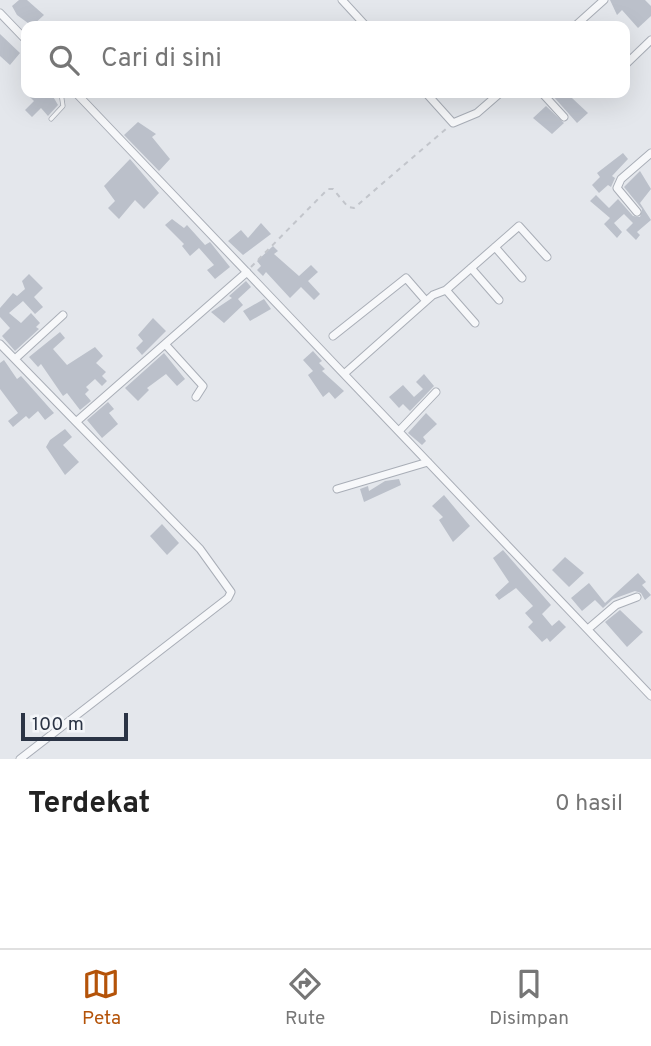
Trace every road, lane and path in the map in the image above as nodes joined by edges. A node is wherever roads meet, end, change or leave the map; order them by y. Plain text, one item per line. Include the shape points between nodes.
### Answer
1 (342, 0) edge
2 (604, 0) edge
3 (0, 13) edge
4 (361, 21) edge
5 (581, 21) edge
6 (21, 35) edge
7 (651, 40) edge
8 (630, 60) edge
9 (62, 98) edge
10 (81, 98) edge
11 (430, 98) edge
12 (494, 98) edge
13 (547, 98) edge
14 (564, 117) dead end
15 (51, 119) dead end
16 (453, 123) junction
17 (651, 153) edge
18 (637, 212) dead end
19 (495, 247) junction
20 (547, 257) dead end
21 (471, 268) junction
22 (247, 272) junction
23 (522, 278) dead end
24 (446, 290) junction
25 (499, 300) dead end
26 (426, 301) junction
27 (63, 315) dead end
28 (475, 323) dead end
29 (333, 336) dead end
30 (0, 344) edge
31 (165, 344) junction
32 (15, 359) junction
33 (344, 374) junction
34 (436, 392) dead end
35 (196, 397) dead end
36 (76, 422) junction
37 (399, 431) junction
38 (428, 462) junction
39 (337, 489) dead end
40 (637, 597) dead end
41 (588, 629) junction
42 (651, 696) edge
43 (20, 759) edge

1 - 4 street
2 - 5 street
3 - 6 street
7 - 8 street
9 - 15 lane via 63,106
10 - 22 street
11 - 16 street
12 - 16 street via 477,113
13 - 14 street
16 - 22 path via 354,208 333,188 328,189
17 - 18 street via 617,188
19 - 20 street via 519,226
19 - 21 street
19 - 23 street
21 - 24 street
21 - 25 street
22 - 31 street
22 - 33 street
24 - 26 street
24 - 28 street
26 - 29 street via 406,278
26 - 33 street
27 - 32 street
30 - 32 street
31 - 35 street via 203,386
31 - 36 street
32 - 36 street
33 - 37 street
34 - 37 street
36 - 43 street via 200,549 230,587 228,598
37 - 38 street
38 - 39 street
38 - 41 street
40 - 41 street via 616,605
41 - 42 street

